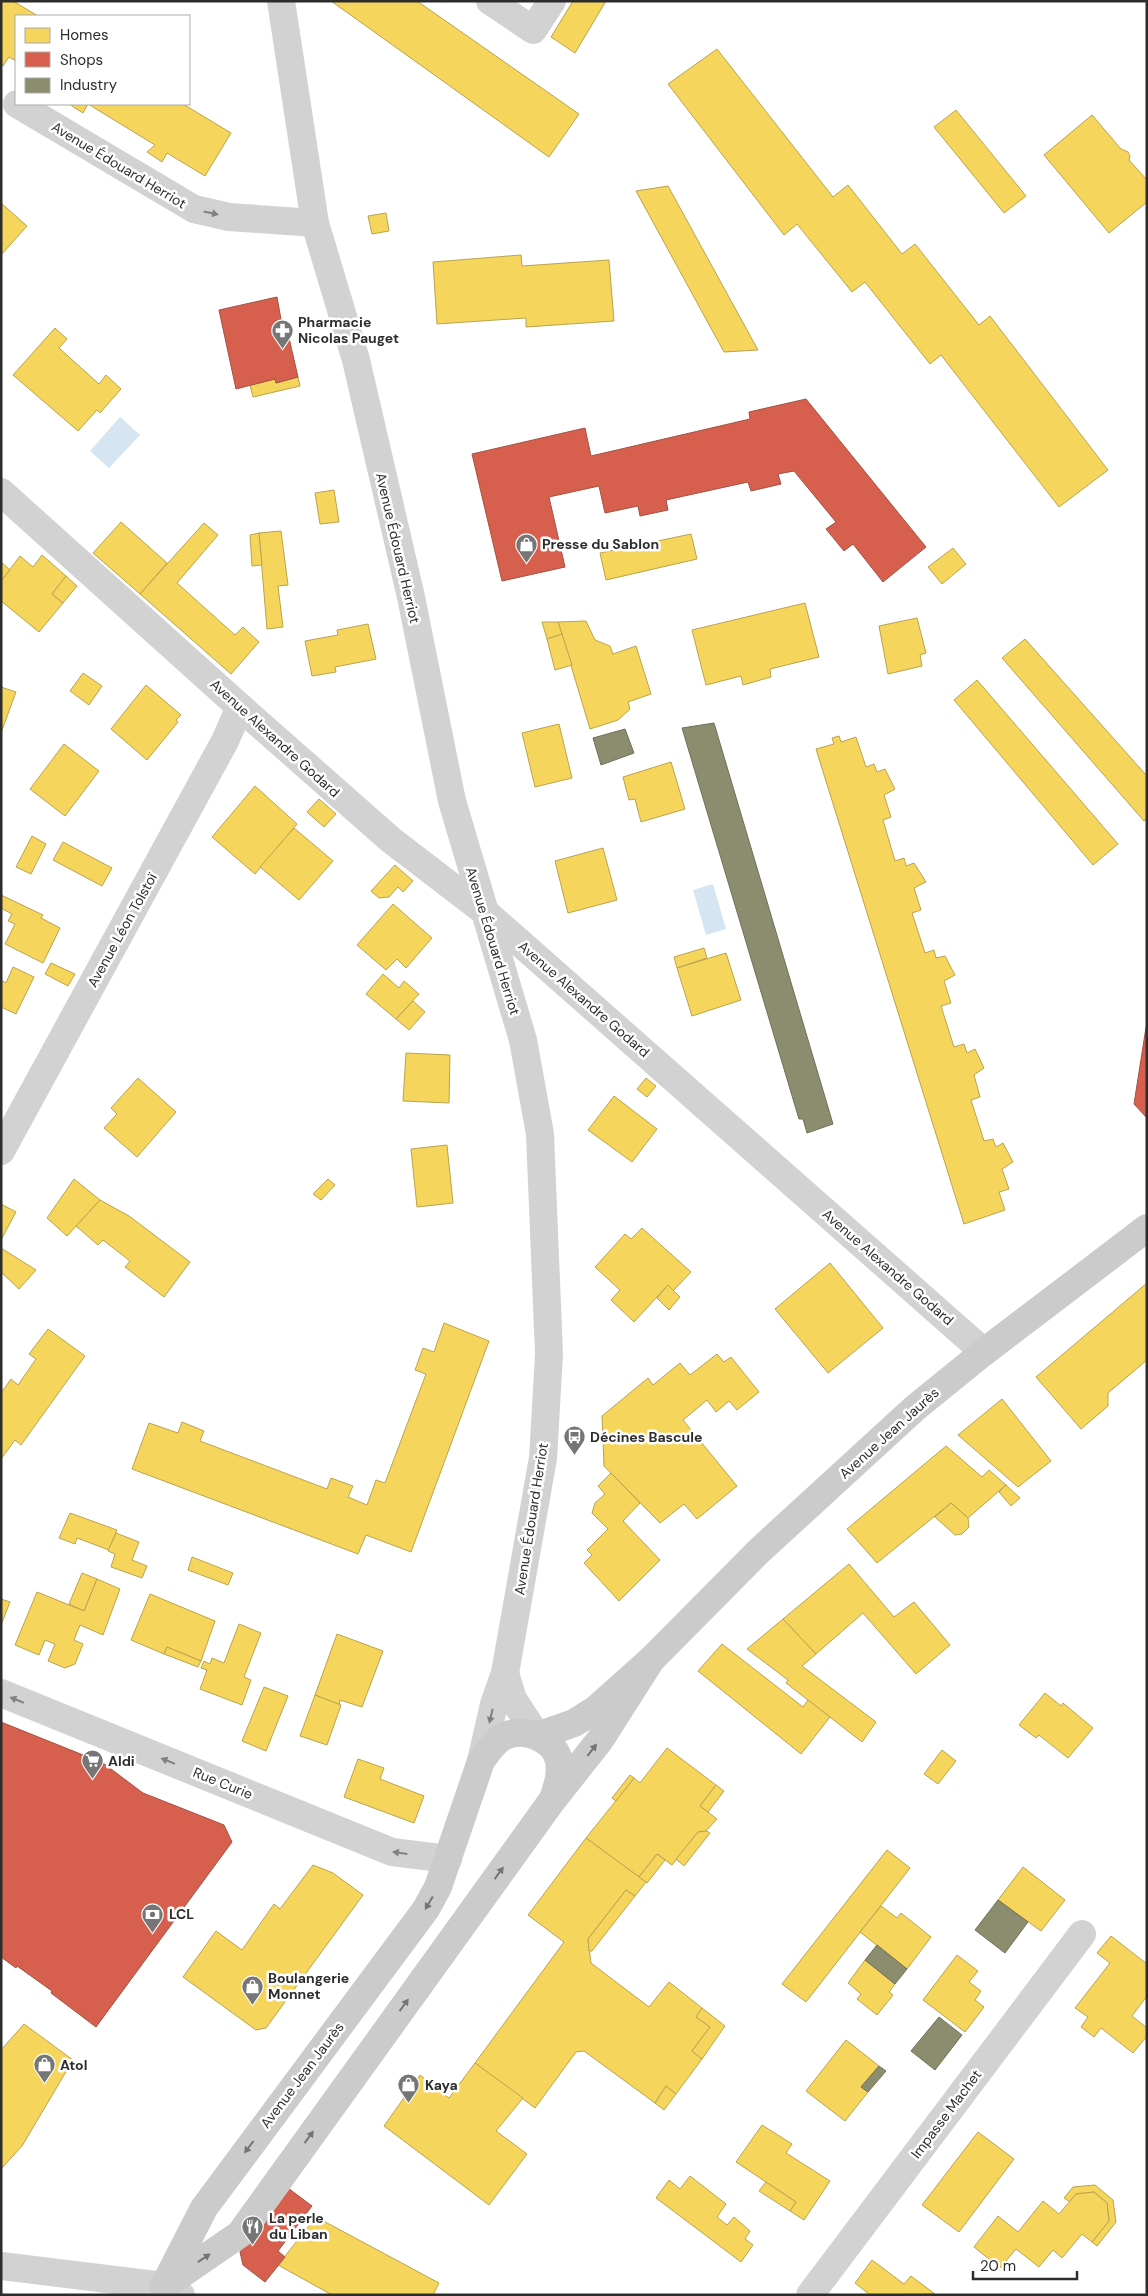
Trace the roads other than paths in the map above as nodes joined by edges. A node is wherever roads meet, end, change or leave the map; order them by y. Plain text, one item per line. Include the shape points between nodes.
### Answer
1 (281, 1) edge
2 (490, 1) edge
3 (552, 1) edge
4 (1, 94) edge
5 (15, 103) edge
6 (19, 105) edge
7 (315, 223) junction
8 (1, 492) edge
9 (240, 707) junction
10 (485, 912) junction
11 (1, 1151) edge
12 (1147, 1228) edge
13 (984, 1352) junction
14 (651, 1660) junction
15 (505, 1673) junction
16 (1, 1693) edge
17 (537, 1736) junction
18 (481, 1761) junction
19 (551, 1802) junction
20 (448, 1859) junction
21 (1082, 1934) dead end
22 (1, 2266) edge
23 (167, 2292) edge
24 (810, 2295) edge

1 - 7 street, Avenue Édouard Herriot
2 - 3 street via 533,30
4 - 5 street, Avenue Édouard Herriot
6 -> 7 street, Avenue Édouard Herriot via 194,209 229,216
7 - 10 street, Avenue Édouard Herriot via 356,360 452,802
8 - 9 street, Avenue Alexandre Godard
9 - 10 street, Avenue Alexandre Godard via 391,840
9 - 11 street, Avenue Léon Tolstoï via 225,741
10 - 13 street, Avenue Alexandre Godard
10 - 15 street, Avenue Édouard Herriot via 523,1040 540,1134 549,1354 543,1458
12 - 13 main road, Avenue Jean Jaurès
13 - 14 main road, Avenue Jean Jaurès via 915,1408 766,1544
14 - 17 main road, Avenue Jean Jaurès via 595,1710 574,1723
19 -> 14 main road, Avenue Jean Jaurès via 600,1740
15 - 17 street via 513,1699
15 -> 18 street, Avenue Édouard Herriot
20 -> 16 street, Rue Curie via 392,1852
17 - 18 main road, Avenue Jean Jaurès via 523,1733 506,1736 493,1745
17 - 19 main road, Avenue Jean Jaurès via 550,1744 559,1760 560,1780
18 - 20 main road, Avenue Jean Jaurès
23 -> 19 main road, Avenue Jean Jaurès via 240,2234
20 -> 23 main road, Avenue Jean Jaurès via 426,1909 204,2208
21 - 24 street, Impasse Machet
22 - 23 street

